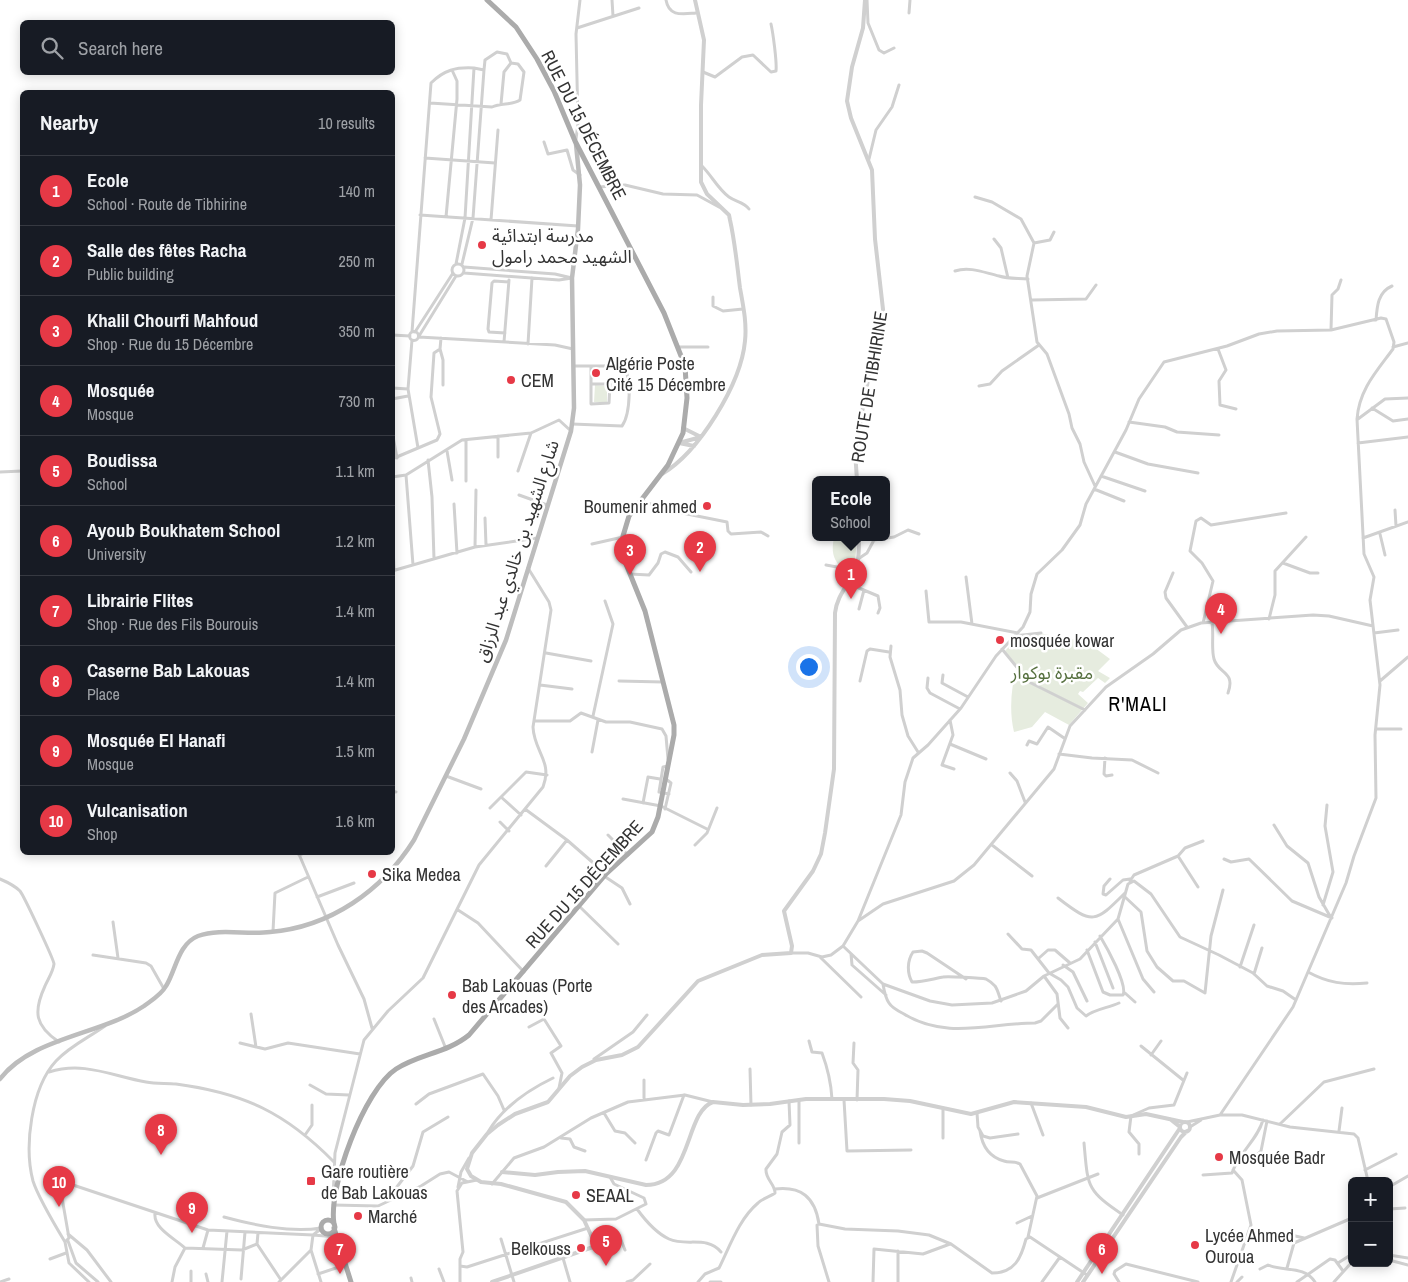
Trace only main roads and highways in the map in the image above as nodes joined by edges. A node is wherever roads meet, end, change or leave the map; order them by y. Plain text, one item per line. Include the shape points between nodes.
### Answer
1 (487, 0) edge
2 (576, 141) junction
3 (0, 1079) edge
4 (333, 1206) junction
5 (323, 1222) junction
6 (334, 1226) junction
7 (351, 1282) edge

1 - 2 main road, RUE DU 15 DÉCEMBRE via 516,27 537,59
2 - 3 main road, شارع الشهيد بن خالدي عبد الرزاق via 580,176 579,226 572,278 571,430 506,640 446,776 404,856 363,896 326,919 273,932 196,937 184,947 164,988 141,1008 20,1060
2 - 4 main road, RUE DU 15 DÉCEMBRE via 664,313 685,366 687,382 679,443 662,474 629,516 623,537 624,559 646,611 674,724 663,779 666,793 663,807 652,832 605,875 477,1027 461,1042 401,1066 383,1083 350,1140
4 - 5 main road
4 - 6 main road, RUE DU 15 DÉCEMBRE
5 - 6 main road via 329,1220
5 - 6 main road via 322,1228 328,1233
6 - 7 main road, RUE DU 15 DÉCEMBRE

